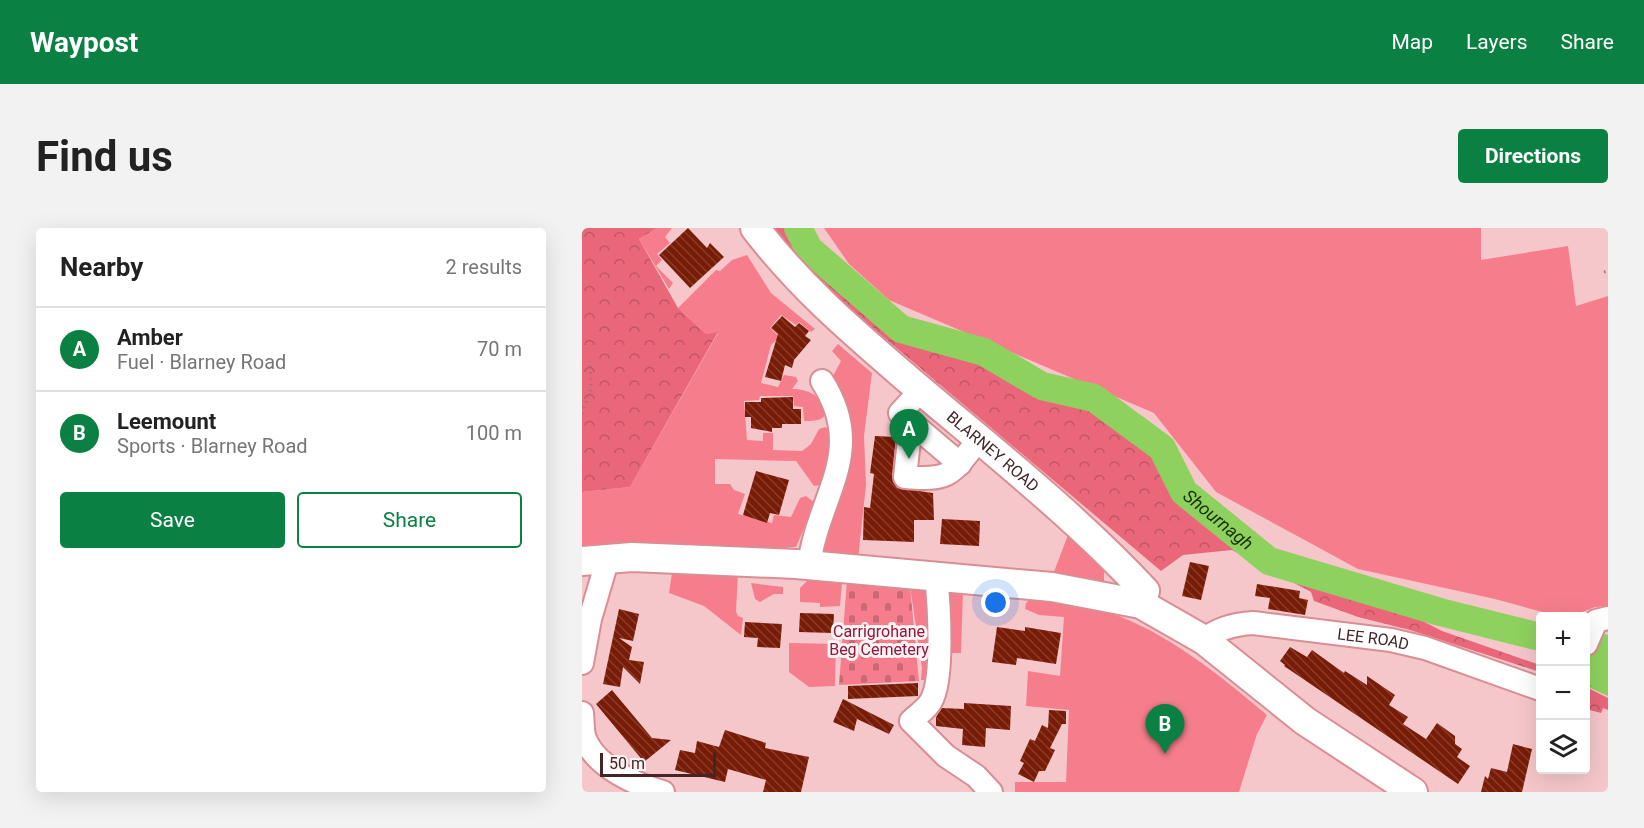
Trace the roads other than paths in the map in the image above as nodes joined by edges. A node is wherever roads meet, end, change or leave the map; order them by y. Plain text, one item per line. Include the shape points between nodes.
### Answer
1 (754, 228) edge
2 (822, 381) dead end
3 (921, 390) junction
4 (911, 422) junction
5 (979, 439) junction
6 (960, 464) junction
7 (595, 559) edge
8 (809, 566) junction
9 (936, 576) junction
10 (1141, 604) junction
11 (1608, 618) edge
12 (1590, 634) edge
13 (1204, 640) junction
14 (582, 663) edge
15 (1536, 687) edge
16 (582, 713) edge
17 (663, 792) edge
18 (991, 792) edge
19 (1413, 792) edge

1 - 3 main road, BLARNEY ROAD via 827,311
2 - 8 street via 836,403 842,448 838,471 811,546
3 - 4 street via 900,413
3 - 5 main road, BLARNEY ROAD
4 - 6 street
4 - 6 street via 905,477 936,479
5 - 6 street
5 - 10 main road, BLARNEY ROAD via 1116,559 1145,591
7 - 8 main road via 715,559
7 - 14 street
8 - 9 main road
9 - 10 main road via 1052,586
9 - 18 street via 937,686 931,703 911,721
10 - 13 main road
11 - 12 street via 1596,621
13 - 15 street, LEE ROAD via 1236,624 1253,623 1391,640 1465,660
13 - 19 main road via 1305,721
16 - 17 street via 585,740 610,768 632,782

